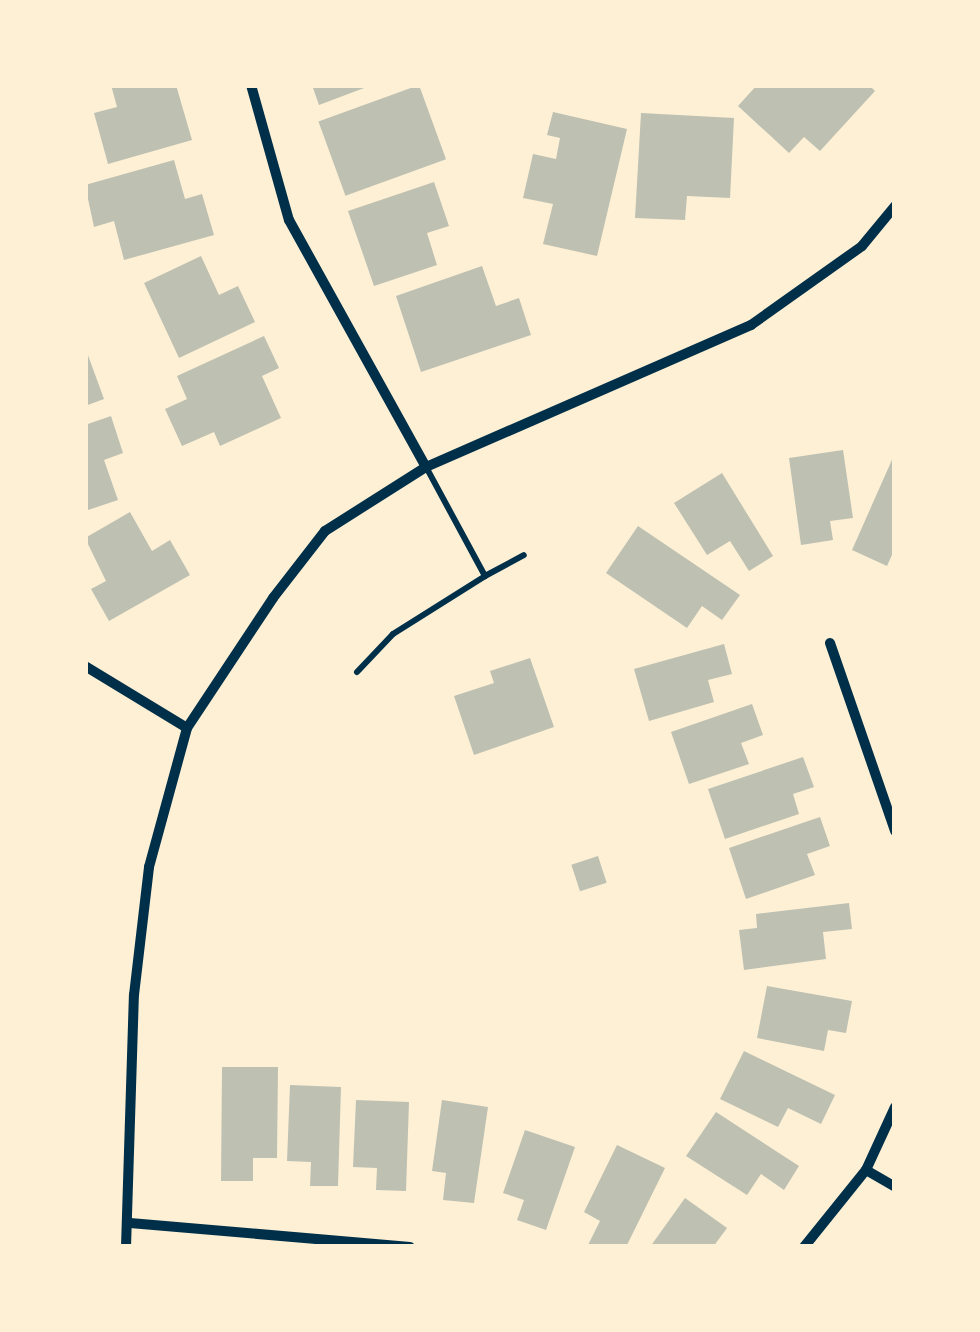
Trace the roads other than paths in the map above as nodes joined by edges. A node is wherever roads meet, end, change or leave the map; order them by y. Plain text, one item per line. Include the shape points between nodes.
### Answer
1 (251, 85) edge
2 (895, 206) edge
3 (426, 467) junction
4 (524, 556) dead end
5 (485, 576) junction
6 (830, 643) dead end
7 (85, 666) edge
8 (357, 672) dead end
9 (187, 728) junction
10 (895, 831) edge
11 (895, 1107) edge
12 (866, 1170) junction
13 (895, 1188) edge
14 (130, 1223) junction
15 (126, 1247) edge
16 (410, 1247) edge
17 (804, 1247) edge

1 - 3 street via 289,220
2 - 3 street via 862,246 751,325
3 - 5 lane
3 - 9 street via 325,532
4 - 5 lane
5 - 8 lane via 393,634
6 - 10 street
7 - 9 street
9 - 14 street via 149,867 134,995
11 - 12 street
12 - 13 street
12 - 17 street
14 - 15 street
14 - 16 street

